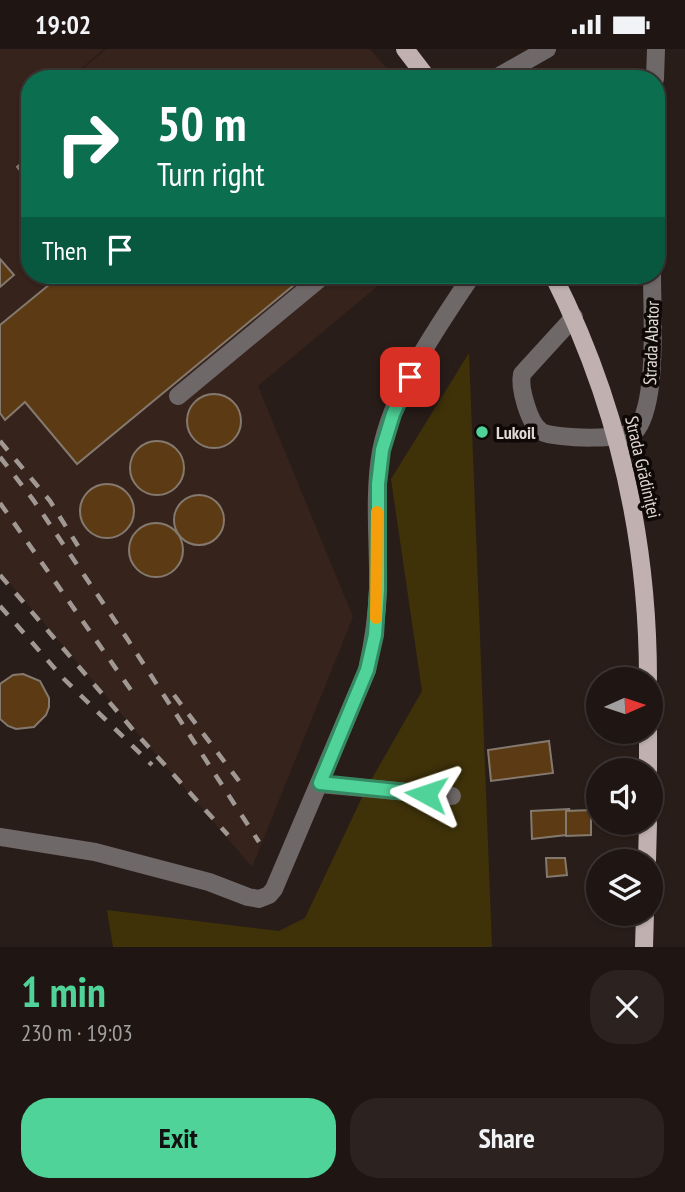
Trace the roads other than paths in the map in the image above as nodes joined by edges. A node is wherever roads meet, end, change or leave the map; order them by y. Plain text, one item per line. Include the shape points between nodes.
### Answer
1 (405, 49) edge
2 (548, 49) edge
3 (656, 49) edge
4 (421, 70) edge
5 (510, 70) edge
6 (655, 70) edge
7 (313, 284) edge
8 (466, 284) edge
9 (558, 284) edge
10 (652, 284) edge
11 (574, 317) junction
12 (178, 396) dead end
13 (616, 437) junction
14 (648, 667) edge
15 (320, 783) junction
16 (452, 796) dead end
17 (0, 837) edge
18 (645, 926) edge
19 (644, 947) edge

1 - 4 main road
2 - 5 street
3 - 6 street
7 - 12 street
8 - 15 street via 410,377 385,438 378,484 375,635 367,670
9 - 11 main road, Strada Grădiniței
10 - 13 street, Strada Abator via 649,395 637,429
11 - 13 main road, Strada Grădiniței via 600,380
11 - 13 street via 522,373 520,383 532,418 543,432 554,435
13 - 14 main road, Strada Grădiniței via 642,565
15 - 16 street
15 - 17 street via 274,889 259,899 95,852
18 - 19 main road

